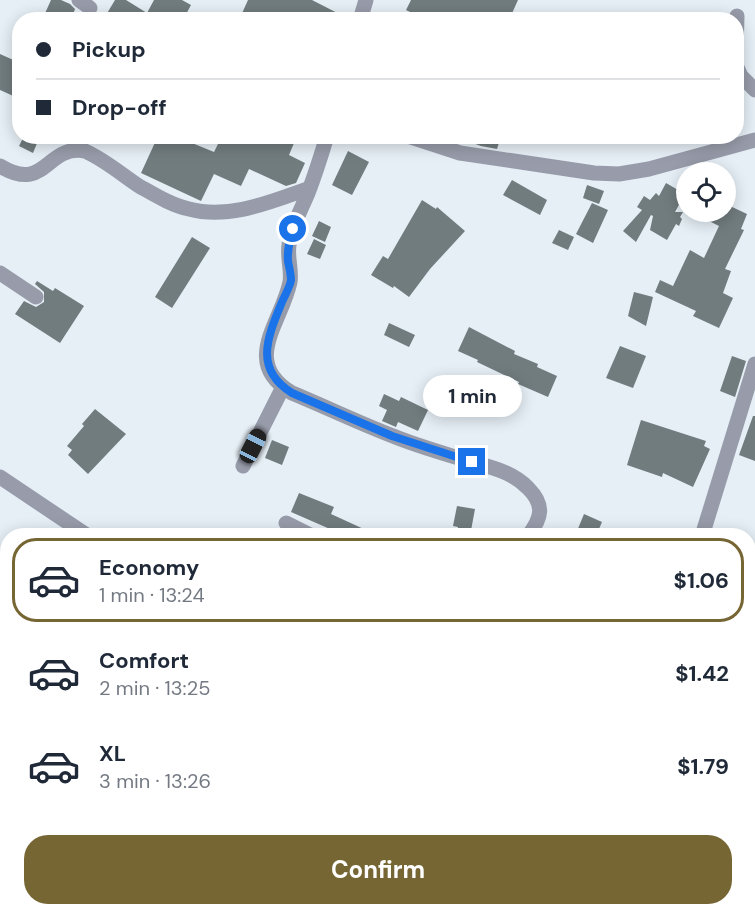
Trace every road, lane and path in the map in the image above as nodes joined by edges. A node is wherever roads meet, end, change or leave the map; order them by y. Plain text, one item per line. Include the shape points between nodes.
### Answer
1 (744, 79) edge
2 (755, 90) edge
3 (324, 144) edge
4 (432, 144) edge
5 (740, 144) edge
6 (0, 166) edge
7 (310, 188) junction
8 (0, 273) edge
9 (36, 297) dead end
10 (755, 364) edge
11 (283, 387) junction
12 (243, 466) dead end
13 (0, 477) edge
14 (286, 523) dead end
15 (76, 528) edge
16 (296, 528) edge
17 (534, 528) edge
18 (704, 528) edge

1 - 2 street
3 - 7 street
4 - 5 street via 460,153 619,174
6 - 7 street via 29,175 68,151 85,151 167,201 210,213 265,204
7 - 11 street via 290,238 291,280 266,349 268,364
8 - 9 street
10 - 18 street
11 - 12 street
11 - 17 street via 392,436 512,476 538,500 540,515
13 - 15 street
14 - 16 street

